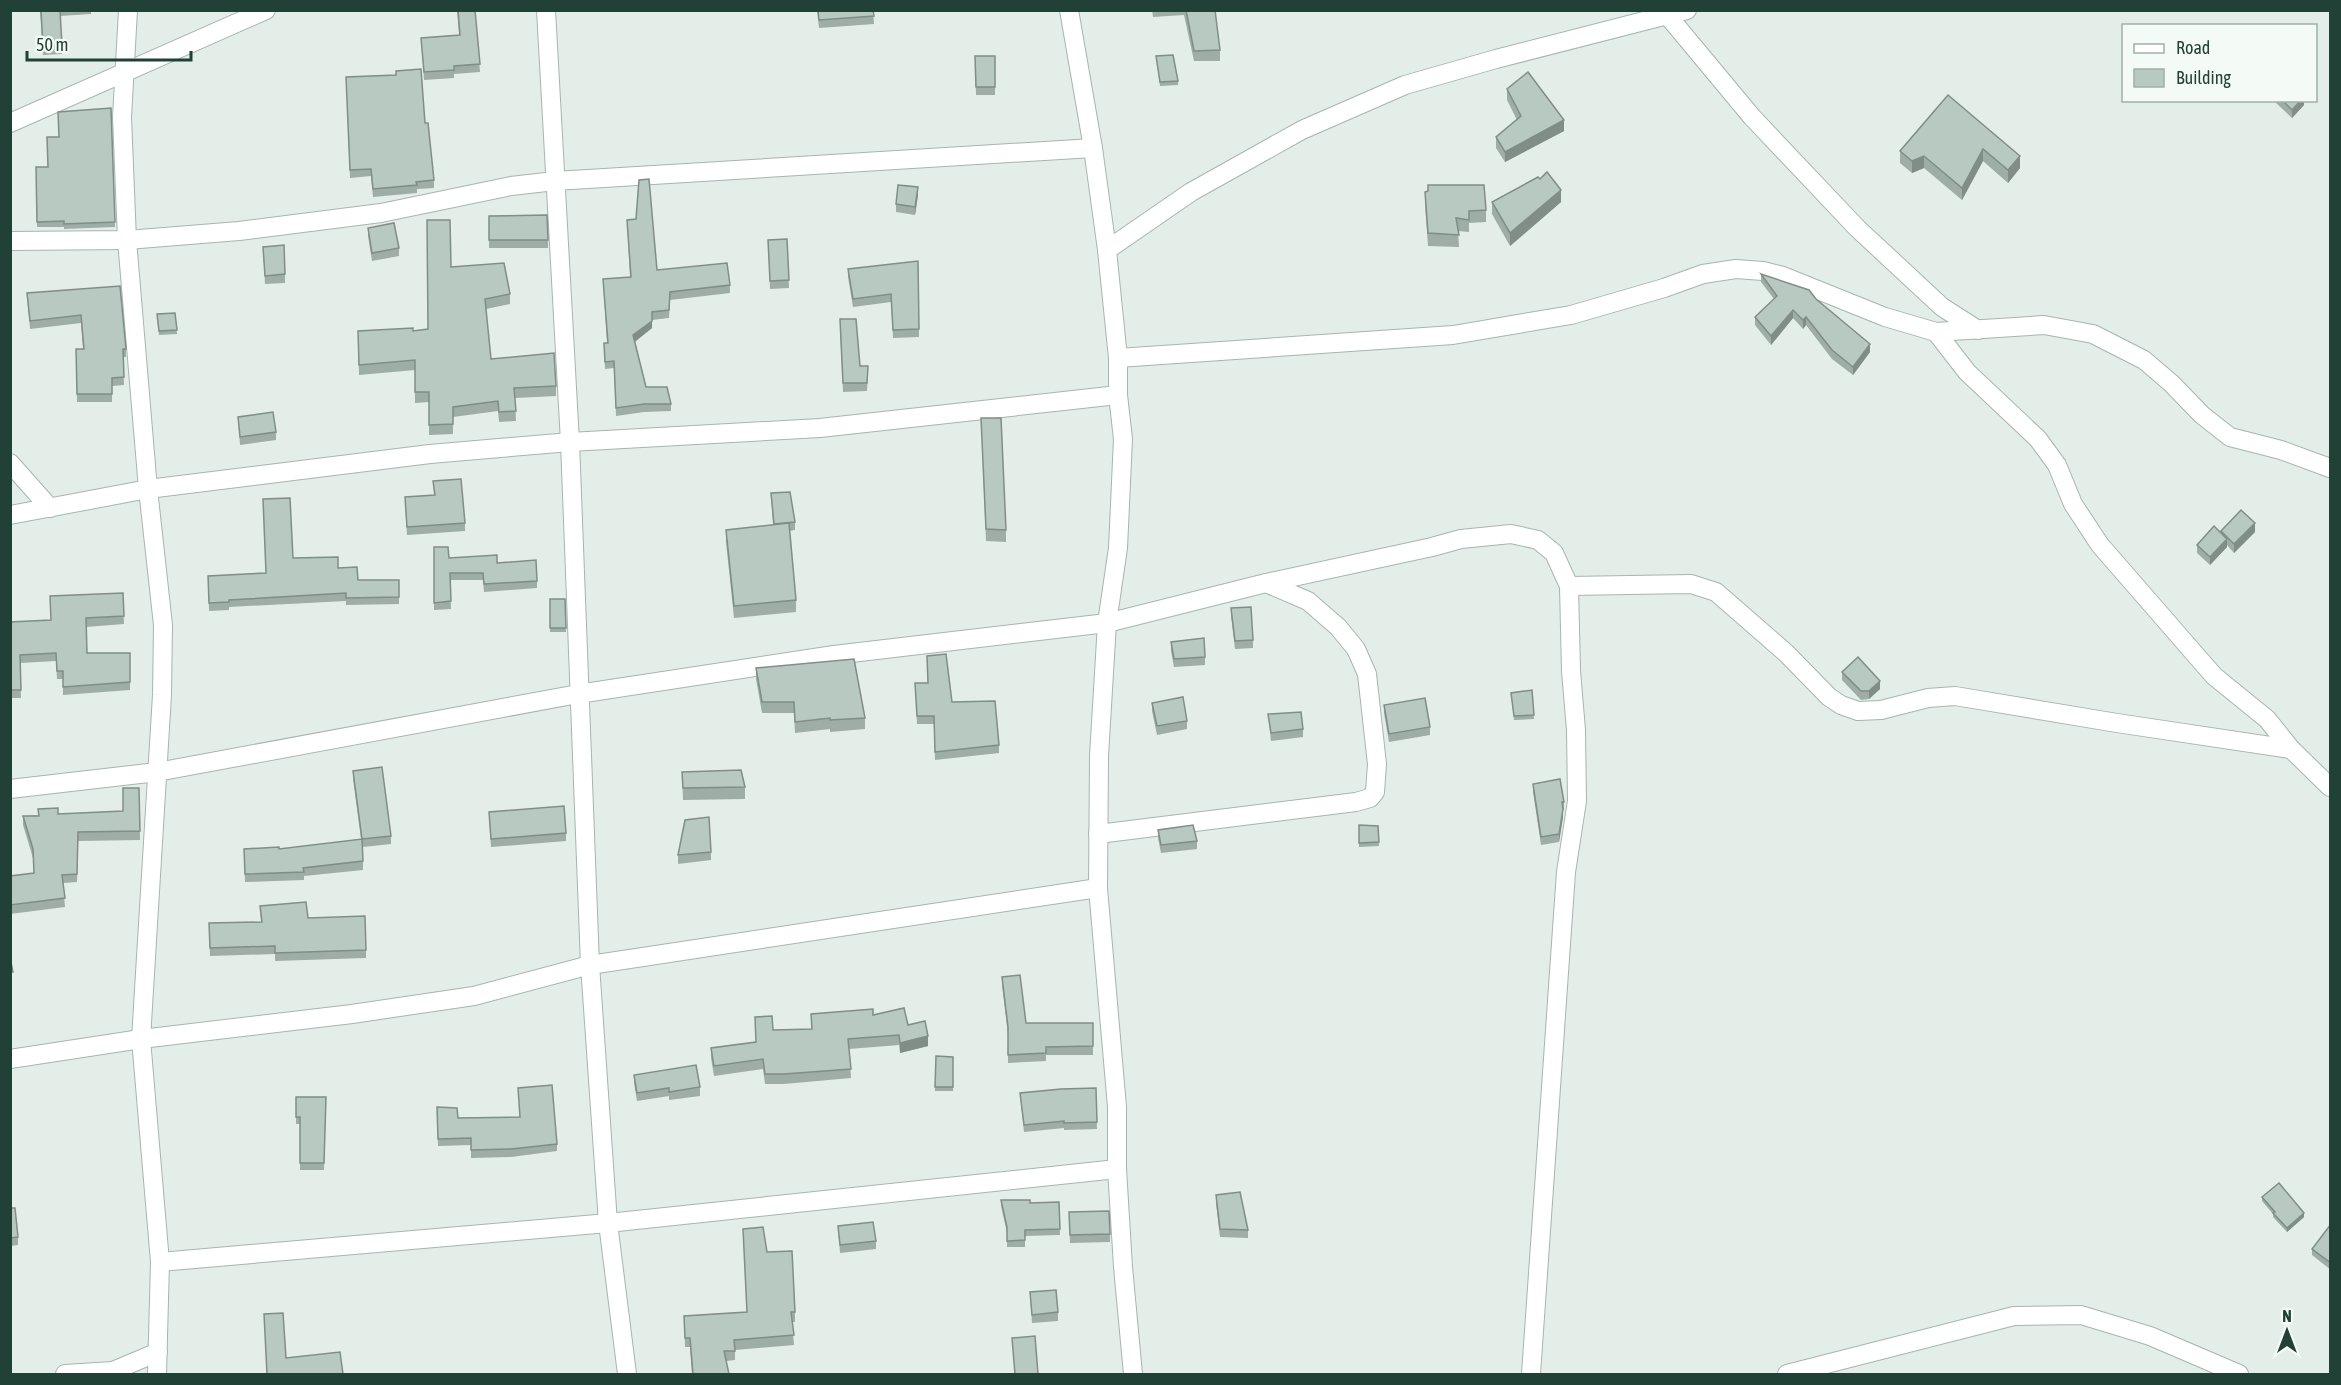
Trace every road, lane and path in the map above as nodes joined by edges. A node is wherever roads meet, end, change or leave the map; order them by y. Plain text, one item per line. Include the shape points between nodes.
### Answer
1 (128, 10) edge
2 (266, 10) edge
3 (546, 10) edge
4 (1069, 10) edge
5 (1687, 10) edge
6 (1664, 13) edge
7 (126, 73) junction
8 (10, 123) edge
9 (1093, 148) junction
10 (555, 181) junction
11 (127, 240) junction
12 (10, 242) edge
13 (1107, 250) junction
14 (1978, 330) junction
15 (1936, 332) junction
16 (1118, 358) junction
17 (1118, 394) junction
18 (570, 442) junction
19 (10, 462) edge
20 (2331, 468) edge
21 (148, 489) junction
22 (50, 508) junction
23 (10, 515) edge
24 (1266, 583) junction
25 (1569, 586) junction
26 (1107, 622) junction
27 (578, 694) junction
28 (2291, 749) junction
29 (157, 772) junction
30 (2331, 787) edge
31 (10, 789) edge
32 (1098, 834) junction
33 (1098, 888) junction
34 (590, 965) junction
35 (141, 1039) junction
36 (10, 1059) edge
37 (1117, 1169) junction
38 (608, 1223) junction
39 (160, 1262) junction
40 (158, 1352) junction
41 (65, 1374) edge
42 (157, 1374) edge
43 (627, 1374) edge
44 (1133, 1374) edge
45 (1531, 1374) edge
46 (1787, 1374) edge
47 (2239, 1374) edge

1 - 7 street
2 - 7 street
3 - 10 street
4 - 9 street
5 - 6 street
6 - 13 street via 1405,85 1302,130 1191,192
6 - 14 street via 1752,117 1857,228 1942,307
7 - 8 street
7 - 11 street via 122,117
9 - 10 street
9 - 13 street
10 - 11 street via 511,186 381,213
10 - 18 street
11 - 12 street
11 - 21 street
13 - 16 street
14 - 15 street
14 - 20 street via 2044,325 2093,334 2144,360 2230,437
15 - 16 street via 1885,317 1784,276 1736,269 1703,274 1571,315 1452,335
15 - 28 street via 1967,372 2038,439 2057,465 2073,504 2100,545 2214,676 2267,719
16 - 17 street
17 - 18 street via 820,428
17 - 26 street via 1123,439 1118,548
18 - 21 street via 430,454
18 - 27 street
19 - 22 street
21 - 22 street
21 - 29 street via 163,625
22 - 23 street
24 - 25 street via 1461,539 1511,534 1538,540 1554,553
24 - 26 street
24 - 32 street via 1308,601 1356,649 1367,674 1377,764 1376,792 1356,802
25 - 28 street via 1691,584 1716,592 1829,697 1858,711 1955,696
25 - 45 street via 1577,801 1566,872
26 - 27 street via 834,655
26 - 32 street
27 - 29 street
27 - 34 street
28 - 30 street
29 - 31 street
29 - 35 street
32 - 33 street
33 - 34 street
33 - 37 street via 1117,1107
34 - 35 street via 474,996
34 - 38 street
35 - 36 street
35 - 39 street
37 - 38 street
37 - 44 street
38 - 39 street
38 - 43 street
39 - 40 street
40 - 41 street via 113,1371
40 - 42 street
46 - 47 street via 2014,1316 2081,1315 2150,1336

